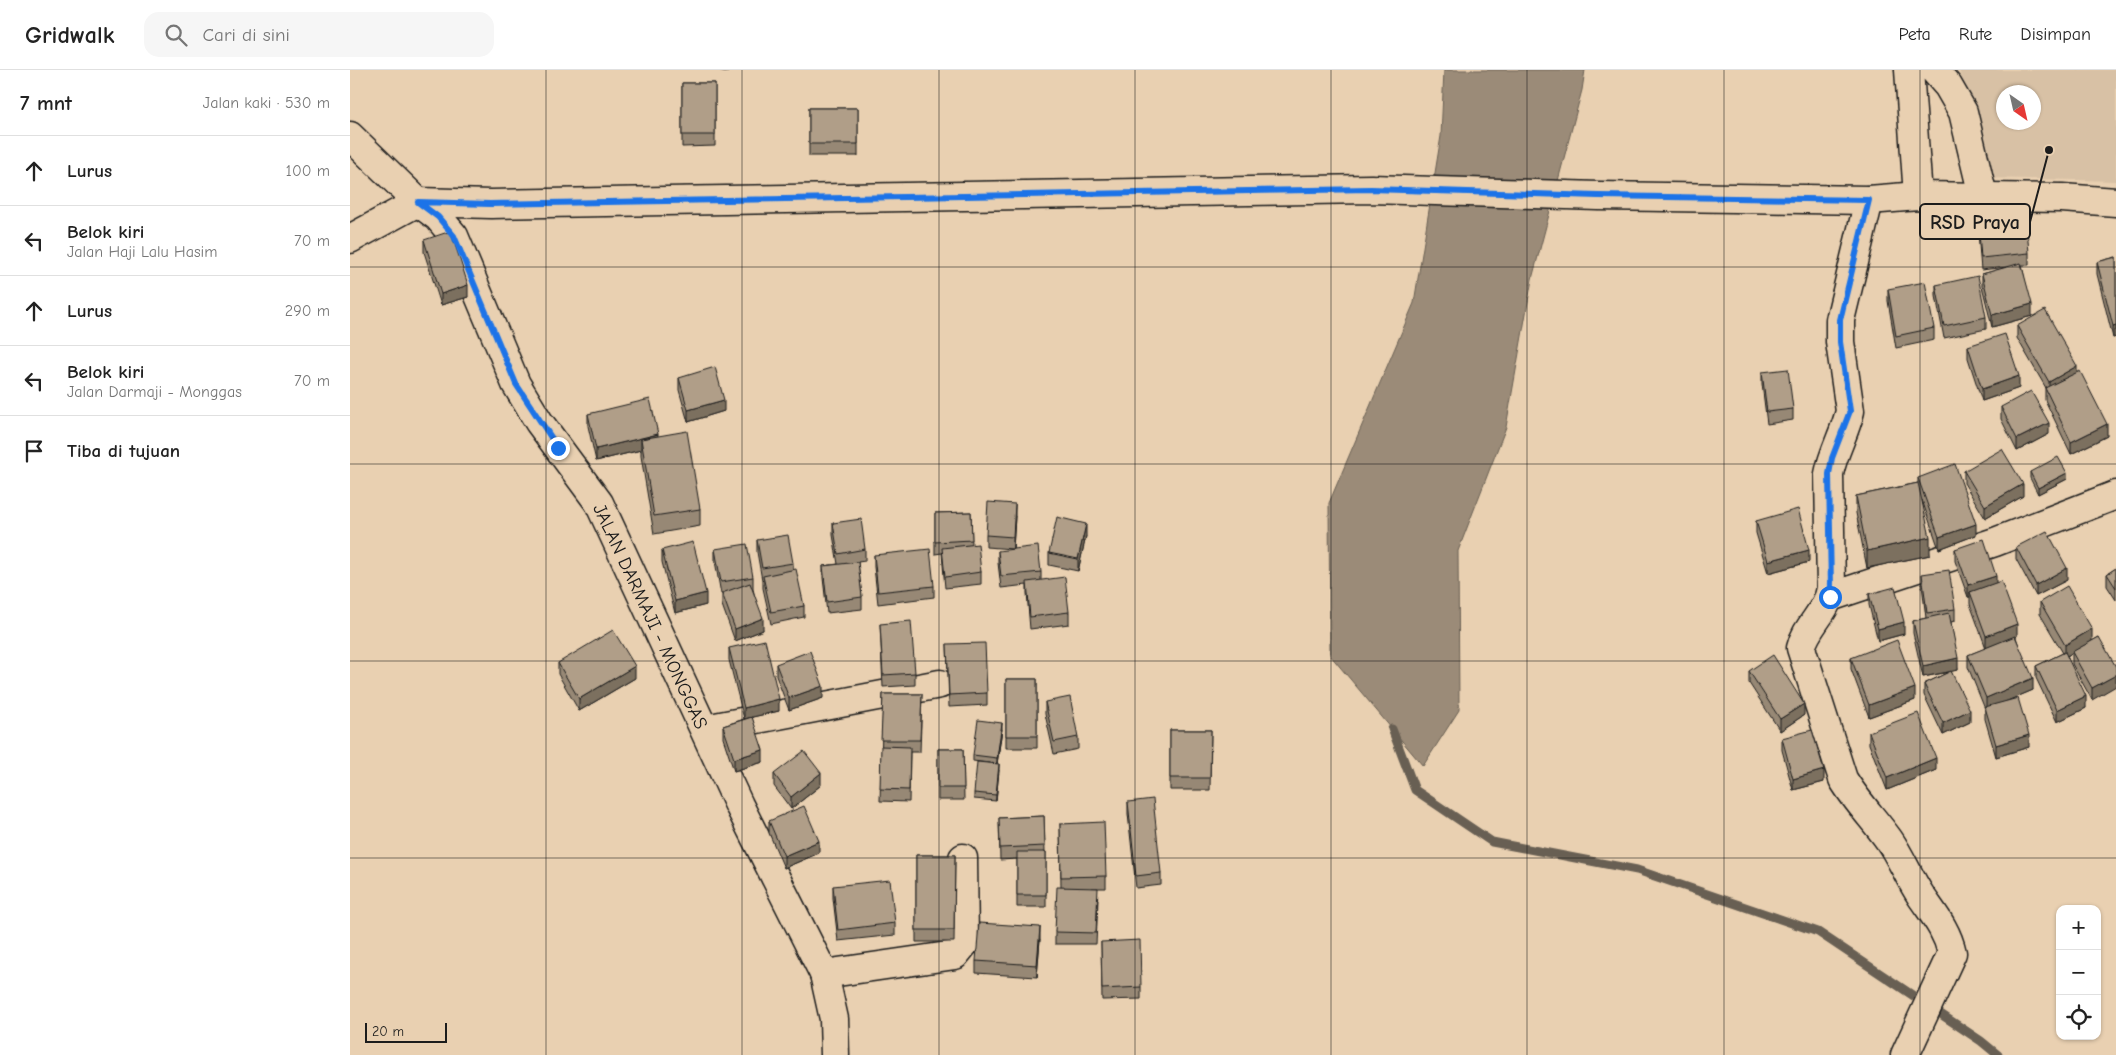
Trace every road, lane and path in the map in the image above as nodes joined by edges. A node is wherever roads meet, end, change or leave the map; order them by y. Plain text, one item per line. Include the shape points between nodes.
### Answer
1 (1909, 70) edge
2 (1934, 70) edge
3 (350, 136) edge
4 (1918, 196) junction
5 (1983, 196) junction
6 (1869, 200) junction
7 (418, 202) junction
8 (2116, 202) edge
9 (350, 238) edge
10 (2116, 495) edge
11 (1830, 597) junction
12 (940, 684) dead end
13 (706, 729) junction
14 (963, 858) dead end
15 (824, 974) junction
16 (1910, 1044) edge
17 (836, 1055) edge

1 - 4 street
2 - 5 street via 1963,112
3 - 7 street, JALAN DARMAJI - MONGGAS
4 - 5 street
4 - 6 street
5 - 8 street
6 - 7 street via 1371,189 540,203
6 - 11 street via 1840,320 1850,411 1829,474
7 - 9 street
7 - 13 street, JALAN DARMAJI - MONGGAS via 438,217 454,236 516,384 539,422 599,503
10 - 11 street via 1995,542
11 - 16 street via 1801,648 1842,779 1890,840 1920,895 1943,926 1952,952
12 - 13 street
13 - 15 street, JALAN DARMAJI - MONGGAS via 739,805
14 - 15 street via 964,944 955,955
15 - 17 street, JALAN DARMAJI - MONGGAS via 834,1020

